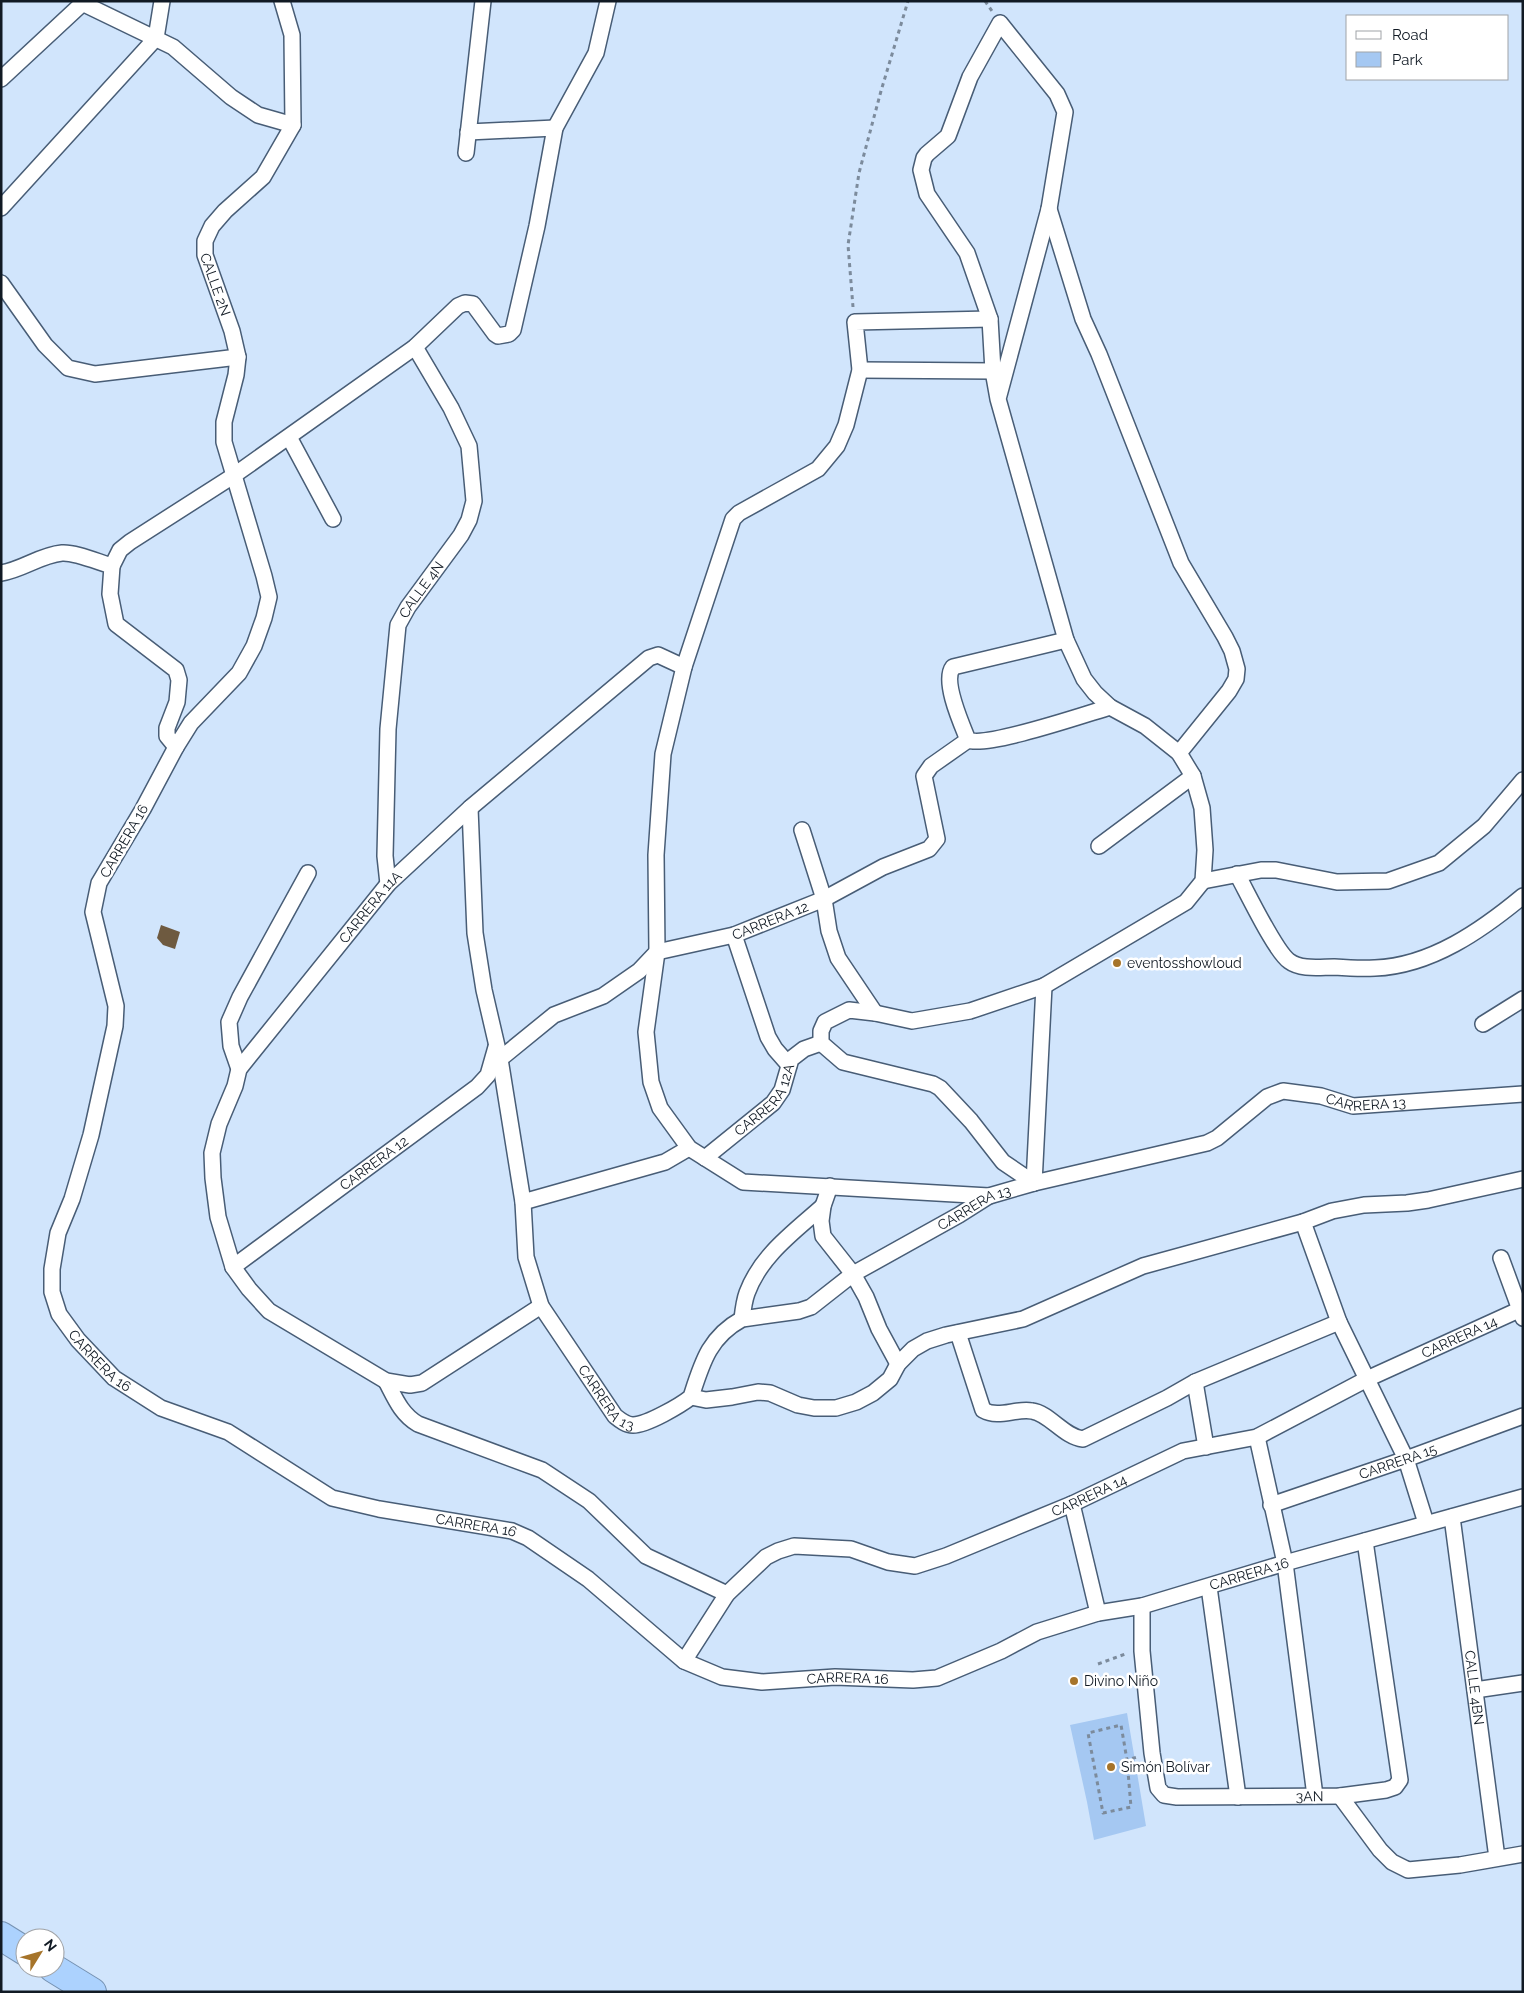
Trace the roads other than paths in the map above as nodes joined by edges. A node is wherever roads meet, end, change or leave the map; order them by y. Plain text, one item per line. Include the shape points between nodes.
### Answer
1 (162, 1) edge
2 (282, 1) edge
3 (483, 1) edge
4 (608, 1) edge
5 (85, 2) edge
6 (156, 38) junction
7 (1, 79) edge
8 (293, 125) junction
9 (555, 128) junction
10 (468, 132) junction
11 (466, 153) dead end
12 (1, 208) edge
13 (1049, 209) junction
14 (1, 283) edge
15 (990, 319) junction
16 (415, 347) junction
17 (238, 357) junction
18 (860, 370) junction
19 (993, 371) junction
20 (998, 399) junction
21 (289, 437) junction
22 (233, 476) junction
23 (333, 520) dead end
24 (112, 566) junction
25 (1, 573) edge
26 (1066, 640) junction
27 (684, 667) junction
28 (1110, 707) junction
29 (200, 713) joint
30 (968, 740) junction
31 (176, 748) junction
32 (1179, 753) junction
33 (1192, 776) junction
34 (1523, 780) edge
35 (470, 808) junction
36 (802, 830) dead end
37 (1099, 846) dead end
38 (308, 873) dead end
39 (1237, 874) junction
40 (1203, 881) junction
41 (388, 884) junction
42 (1523, 896) edge
43 (824, 899) junction
44 (734, 935) junction
45 (657, 952) junction
46 (1044, 986) junction
47 (1523, 999) edge
48 (875, 1013) junction
49 (1483, 1024) dead end
50 (821, 1043) junction
51 (498, 1053) junction
52 (789, 1065) junction
53 (239, 1069) junction
54 (1523, 1094) edge
55 (689, 1148) junction
56 (705, 1158) junction
57 (1523, 1179) edge
58 (1034, 1183) junction
59 (830, 1186) junction
60 (989, 1196) junction
61 (523, 1202) junction
62 (823, 1206) junction
63 (1303, 1222) junction
64 (1502, 1258) dead end
65 (233, 1267) junction
66 (853, 1274) junction
67 (541, 1306) junction
68 (1522, 1312) edge
69 (742, 1319) junction
70 (1339, 1322) junction
71 (958, 1333) junction
72 (898, 1364) junction
73 (1367, 1379) junction
74 (386, 1381) junction
75 (1195, 1382) junction
76 (691, 1396) junction
77 (1523, 1416) edge
78 (1257, 1436) junction
79 (1206, 1447) junction
80 (1406, 1459) junction
81 (1523, 1498) edge
82 (1072, 1504) junction
83 (1271, 1505) junction
84 (1452, 1517) junction
85 (1426, 1523) junction
86 (1366, 1541) junction
87 (1285, 1563) junction
88 (1208, 1587) junction
89 (727, 1594) junction
90 (1142, 1606) junction
91 (1098, 1613) junction
92 (684, 1661) junction
93 (1523, 1683) edge
94 (1475, 1690) junction
95 (1316, 1796) junction
96 (1340, 1796) junction
97 (1238, 1797) junction
98 (1523, 1854) edge
99 (1497, 1858) junction
100 (1, 1936) edge
101 (15, 1945) edge
102 (65, 1975) edge
103 (92, 1992) edge

1 - 6 street
2 - 8 street via 292,35
3 - 10 street
4 - 9 street via 596,53
5 - 6 street
5 - 7 street
6 - 8 street via 173,47 258,115
6 - 12 street
8 - 17 street, CALLE 2N via 263,177 225,211 205,240 205,255
9 - 10 street
9 - 16 street via 513,330 498,336 475,306 466,303 458,306
10 - 11 street
13 - 15 street via 1064,112 1057,94 1000,23 970,77 948,136 927,154 921,170 927,194 967,253
13 - 20 street
13 - 32 street via 1083,318 1181,563 1226,637 1237,669 1229,691
14 - 17 street via 45,345 68,368 95,374
15 - 18 street via 855,322
15 - 19 street
16 - 21 street
16 - 41 street, CALLE 4N via 452,408 469,446 474,502 461,535 398,625 388,729 385,856
17 - 22 street, CALLE 2N via 224,422 224,442
18 - 19 street
18 - 27 street via 846,425 837,446 818,469 733,519
19 - 20 street
20 - 26 street
21 - 22 street
21 - 23 street
22 - 24 street via 130,542 120,550
22 - 29 street, CALLE 2N via 269,597 254,646 239,673
24 - 25 street via 65,553 13,572
24 - 31 street via 110,594 116,624 176,670 179,680 177,702 166,728 167,736
26 - 28 street via 1084,679
26 - 30 street via 953,667 950,680 955,707
27 - 35 street, CARRERA 11A via 658,655 649,658
27 - 45 street via 663,754 656,856
28 - 30 street via 1000,738
28 - 32 street via 1145,726
29 - 31 street, CARRERA 16
30 - 43 street, CARRERA 12 via 931,766 924,776 937,839 930,850 883,867
31 - 92 street, CARRERA 16 via 99,883 93,912 116,1006 115,1026 91,1135 58,1233 52,1292 59,1314 78,1340 114,1378 161,1408 228,1432 332,1498 512,1531 528,1538 588,1579
32 - 33 street
33 - 37 street
33 - 40 street via 1202,808
34 - 39 street via 1484,826 1439,863 1388,881 1337,882 1276,870
35 - 41 street, CARRERA 11A
35 - 51 street via 475,933
36 - 43 street
38 - 53 street via 229,1022 231,1046
39 - 40 street
39 - 42 street via 1278,950 1288,961 1307,967 1377,968 1409,962 1443,950 1498,917
40 - 46 street via 1186,902
41 - 53 street, CARRERA 11A
43 - 44 street, CARRERA 12
43 - 48 street via 829,931 838,958
44 - 45 street, CARRERA 12
44 - 52 street via 768,1037
45 - 51 street via 639,971 608,993 554,1015
45 - 55 street via 646,1032 651,1082 660,1108
46 - 48 street via 970,1011 924,1020 912,1021
46 - 58 street
47 - 49 street
48 - 50 street via 849,1010 837,1015 825,1022
50 - 52 street, CARRERA 12A via 804,1049 790,1060
50 - 58 street via 843,1062 940,1088 1003,1162
51 - 61 street
51 - 65 street, CARRERA 12 via 488,1075 478,1087
52 - 56 street, CARRERA 12A via 782,1090 773,1103
53 - 65 street, CARRERA 11A via 212,1153 218,1217
54 - 58 street, CARRERA 13 via 1353,1106 1321,1096 1283,1091 1266,1097 1207,1143
55 - 56 street
55 - 61 street via 665,1162
56 - 59 street via 743,1182
57 - 63 street via 1428,1200 1332,1211
58 - 60 street, CARRERA 13
59 - 60 street
59 - 62 street
60 - 66 street, CARRERA 13
61 - 67 street via 526,1257
62 - 66 street via 820,1221 823,1236
62 - 69 street via 774,1249 757,1272 746,1294
63 - 70 street
63 - 71 street via 1143,1266 1023,1320
64 - 68 street
65 - 74 street, CARRERA 11A via 269,1311
66 - 69 street, CARRERA 13 via 811,1307 763,1318
66 - 72 street
67 - 74 street via 422,1383 410,1385
67 - 76 street, CARRERA 13 via 615,1416 623,1423 633,1426 648,1422
68 - 73 street, CARRERA 14
69 - 76 street via 727,1329 706,1354
70 - 73 street
70 - 75 street
71 - 72 street via 927,1341
71 - 75 street via 983,1410 991,1415 1034,1411 1078,1439 1107,1429
72 - 76 street via 890,1379 873,1392 836,1408 798,1405 770,1393 758,1392 706,1400
73 - 78 street, CARRERA 14
73 - 80 street
74 - 89 street via 408,1418 542,1470 589,1501 646,1556
75 - 79 street
77 - 80 street, CARRERA 15
78 - 79 street, CARRERA 14
78 - 83 street
79 - 82 street, CARRERA 14 via 1183,1451
80 - 83 street, CARRERA 15
80 - 85 street
81 - 84 street, CARRERA 16
82 - 89 street, CARRERA 14 via 915,1566 888,1562 851,1549 794,1546 766,1557
82 - 91 street
83 - 87 street
84 - 85 street, CARRERA 16
84 - 94 street, CALLE 4BN
85 - 86 street, CARRERA 16
86 - 87 street, CARRERA 16
86 - 96 street, 3AN via 1400,1780 1395,1787 1386,1790
87 - 88 street, CARRERA 16
87 - 95 street
88 - 90 street, CARRERA 16
88 - 97 street
89 - 92 street, CARRERA 14
90 - 91 street, CARRERA 16
90 - 97 street, 3AN via 1142,1651 1158,1788 1164,1795 1177,1797
91 - 92 street, CARRERA 16 via 1037,1632 938,1678 835,1677 762,1682 722,1677
93 - 94 street
94 - 99 street, CALLE 4BN
95 - 96 street, 3AN
95 - 97 street, 3AN
96 - 99 street via 1380,1850 1392,1862 1408,1870
98 - 99 street
100 - 101 highway
102 - 103 highway

